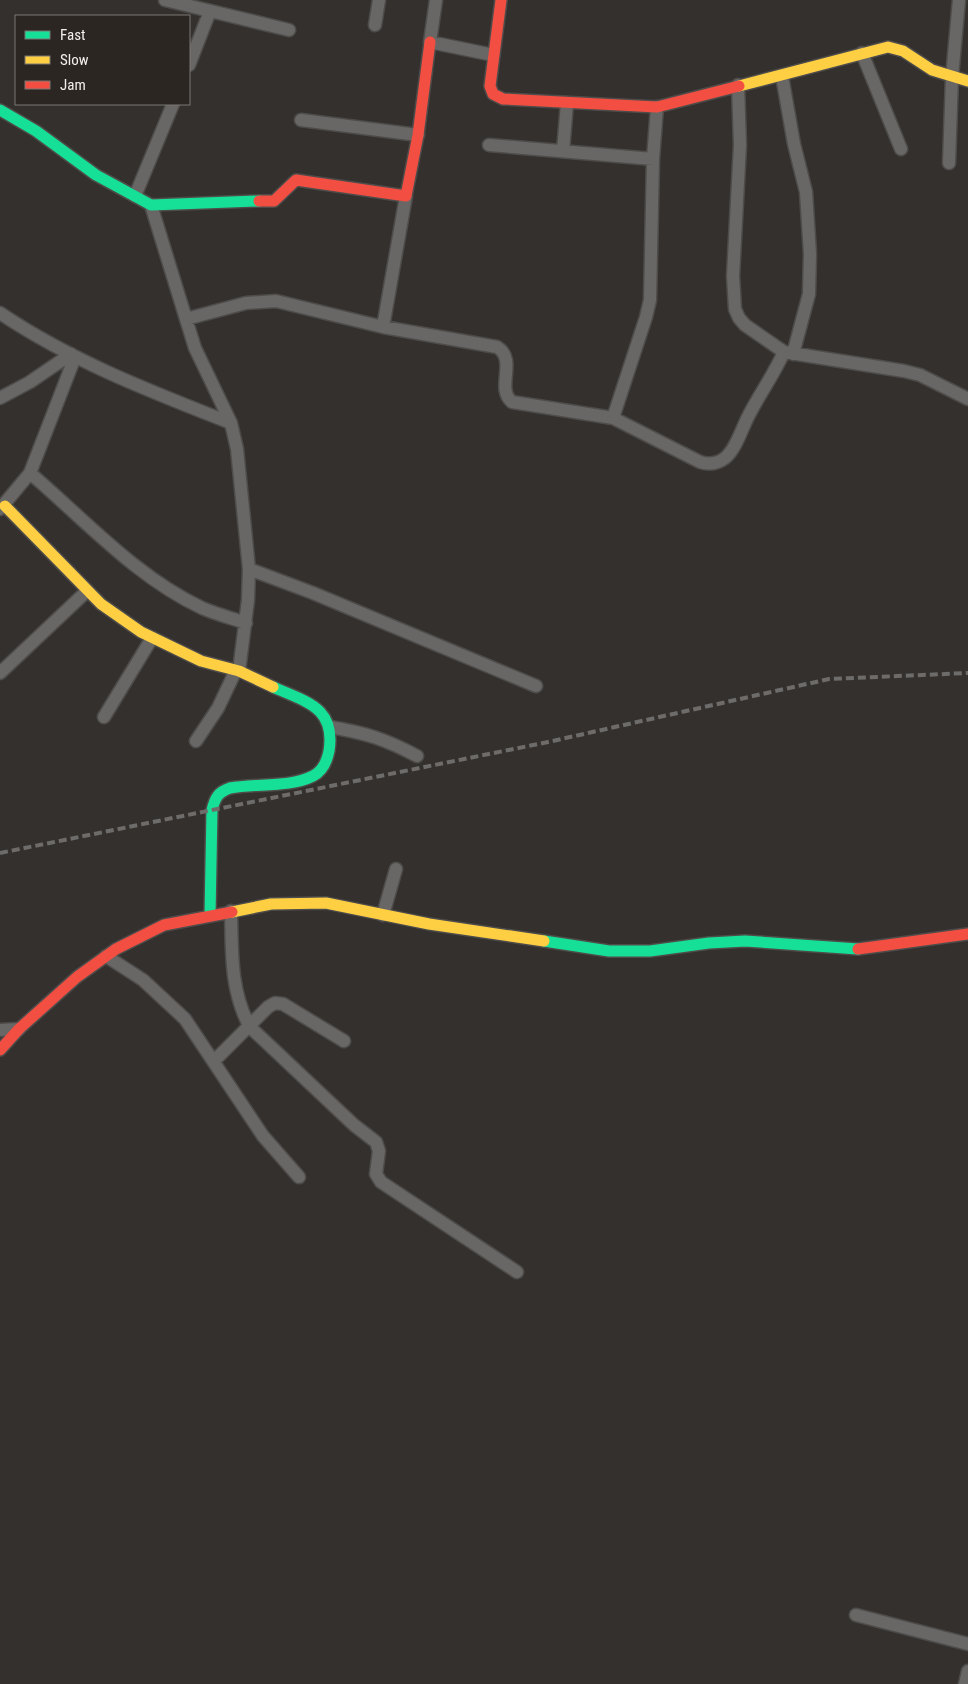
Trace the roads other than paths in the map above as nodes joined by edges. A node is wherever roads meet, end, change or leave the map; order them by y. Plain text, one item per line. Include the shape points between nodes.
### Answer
1 (165, 0) edge
2 (378, 0) edge
3 (436, 0) edge
4 (501, 0) edge
5 (959, 0) edge
6 (210, 11) junction
7 (375, 25) dead end
8 (289, 30) dead end
9 (430, 42) junction
10 (862, 53) junction
11 (493, 55) junction
12 (190, 62) edge
13 (782, 76) junction
14 (952, 77) junction
15 (968, 81) edge
16 (738, 85) junction
17 (567, 103) junction
18 (173, 105) edge
19 (657, 107) junction
20 (0, 110) edge
21 (301, 120) dead end
22 (418, 135) junction
23 (489, 145) dead end
24 (901, 149) dead end
25 (563, 151) junction
26 (653, 158) junction
27 (949, 163) dead end
28 (135, 196) junction
29 (406, 196) junction
30 (151, 205) junction
31 (0, 313) edge
32 (186, 318) junction
33 (383, 327) junction
34 (788, 353) junction
35 (73, 356) junction
36 (0, 398) edge
37 (968, 399) edge
38 (613, 418) junction
39 (232, 423) junction
40 (30, 473) junction
41 (3, 503) edge
42 (249, 569) junction
43 (87, 590) junction
44 (246, 623) junction
45 (152, 638) junction
46 (238, 671) junction
47 (0, 673) edge
48 (536, 686) dead end
49 (104, 717) dead end
50 (330, 727) junction
51 (196, 742) dead end
52 (417, 756) dead end
53 (396, 869) dead end
54 (231, 911) junction
55 (210, 915) junction
56 (383, 915) junction
57 (968, 934) edge
58 (106, 956) junction
59 (250, 1027) junction
60 (19, 1029) junction
61 (0, 1030) edge
62 (344, 1041) dead end
63 (0, 1050) edge
64 (214, 1061) junction
65 (299, 1177) dead end
66 (517, 1272) dead end
67 (856, 1615) dead end
68 (968, 1644) edge
69 (968, 1671) edge
70 (965, 1684) edge

1 - 6 street
2 - 7 street
3 - 9 street
4 - 11 street
5 - 14 street
6 - 8 street
6 - 12 street
9 - 11 street
9 - 22 street
10 - 13 street
10 - 14 street via 897,48 922,65
10 - 24 street
11 - 17 street via 490,86 497,97
13 - 16 street
13 - 34 street via 806,192 810,254 810,294
14 - 15 street
14 - 27 street
16 - 19 street
16 - 34 street via 740,145 733,276 735,309 745,325
17 - 19 street
17 - 25 street
18 - 28 street
19 - 26 street
20 - 28 street via 36,131 96,175
21 - 22 street
22 - 29 street
23 - 25 street
25 - 26 street
26 - 38 street via 650,300
28 - 30 street
29 - 30 street via 296,180 274,201
29 - 33 street
30 - 32 street
31 - 35 street
32 - 33 street via 246,303 276,301
32 - 39 street via 195,348
33 - 38 street via 497,347 505,354 506,392 512,402
34 - 37 street via 904,370
34 - 38 street via 750,412 731,452 716,463 700,462
35 - 36 street
35 - 39 street
35 - 40 street
39 - 42 street
40 - 41 street
40 - 44 street via 118,552 159,582 202,608
41 - 43 street
42 - 44 street
42 - 48 street
43 - 45 street via 101,604
43 - 47 street
44 - 46 street
45 - 46 street via 201,661
45 - 49 street
46 - 50 street via 320,709
46 - 51 street
50 - 52 street via 384,739
50 - 55 street via 324,766 316,774 303,779 227,788 215,798
53 - 56 street
54 - 55 street
54 - 56 street via 311,902
54 - 59 street via 234,985
55 - 58 street via 164,925
56 - 57 street via 609,951 650,951 745,941 859,949
58 - 60 street via 77,977
58 - 64 street via 143,980 175,1008
59 - 62 street via 268,1007 279,1003
59 - 64 street
59 - 66 street via 376,1142 380,1151 376,1174 380,1182
60 - 61 street
60 - 63 street
64 - 65 street via 263,1136
67 - 68 street
69 - 70 street

